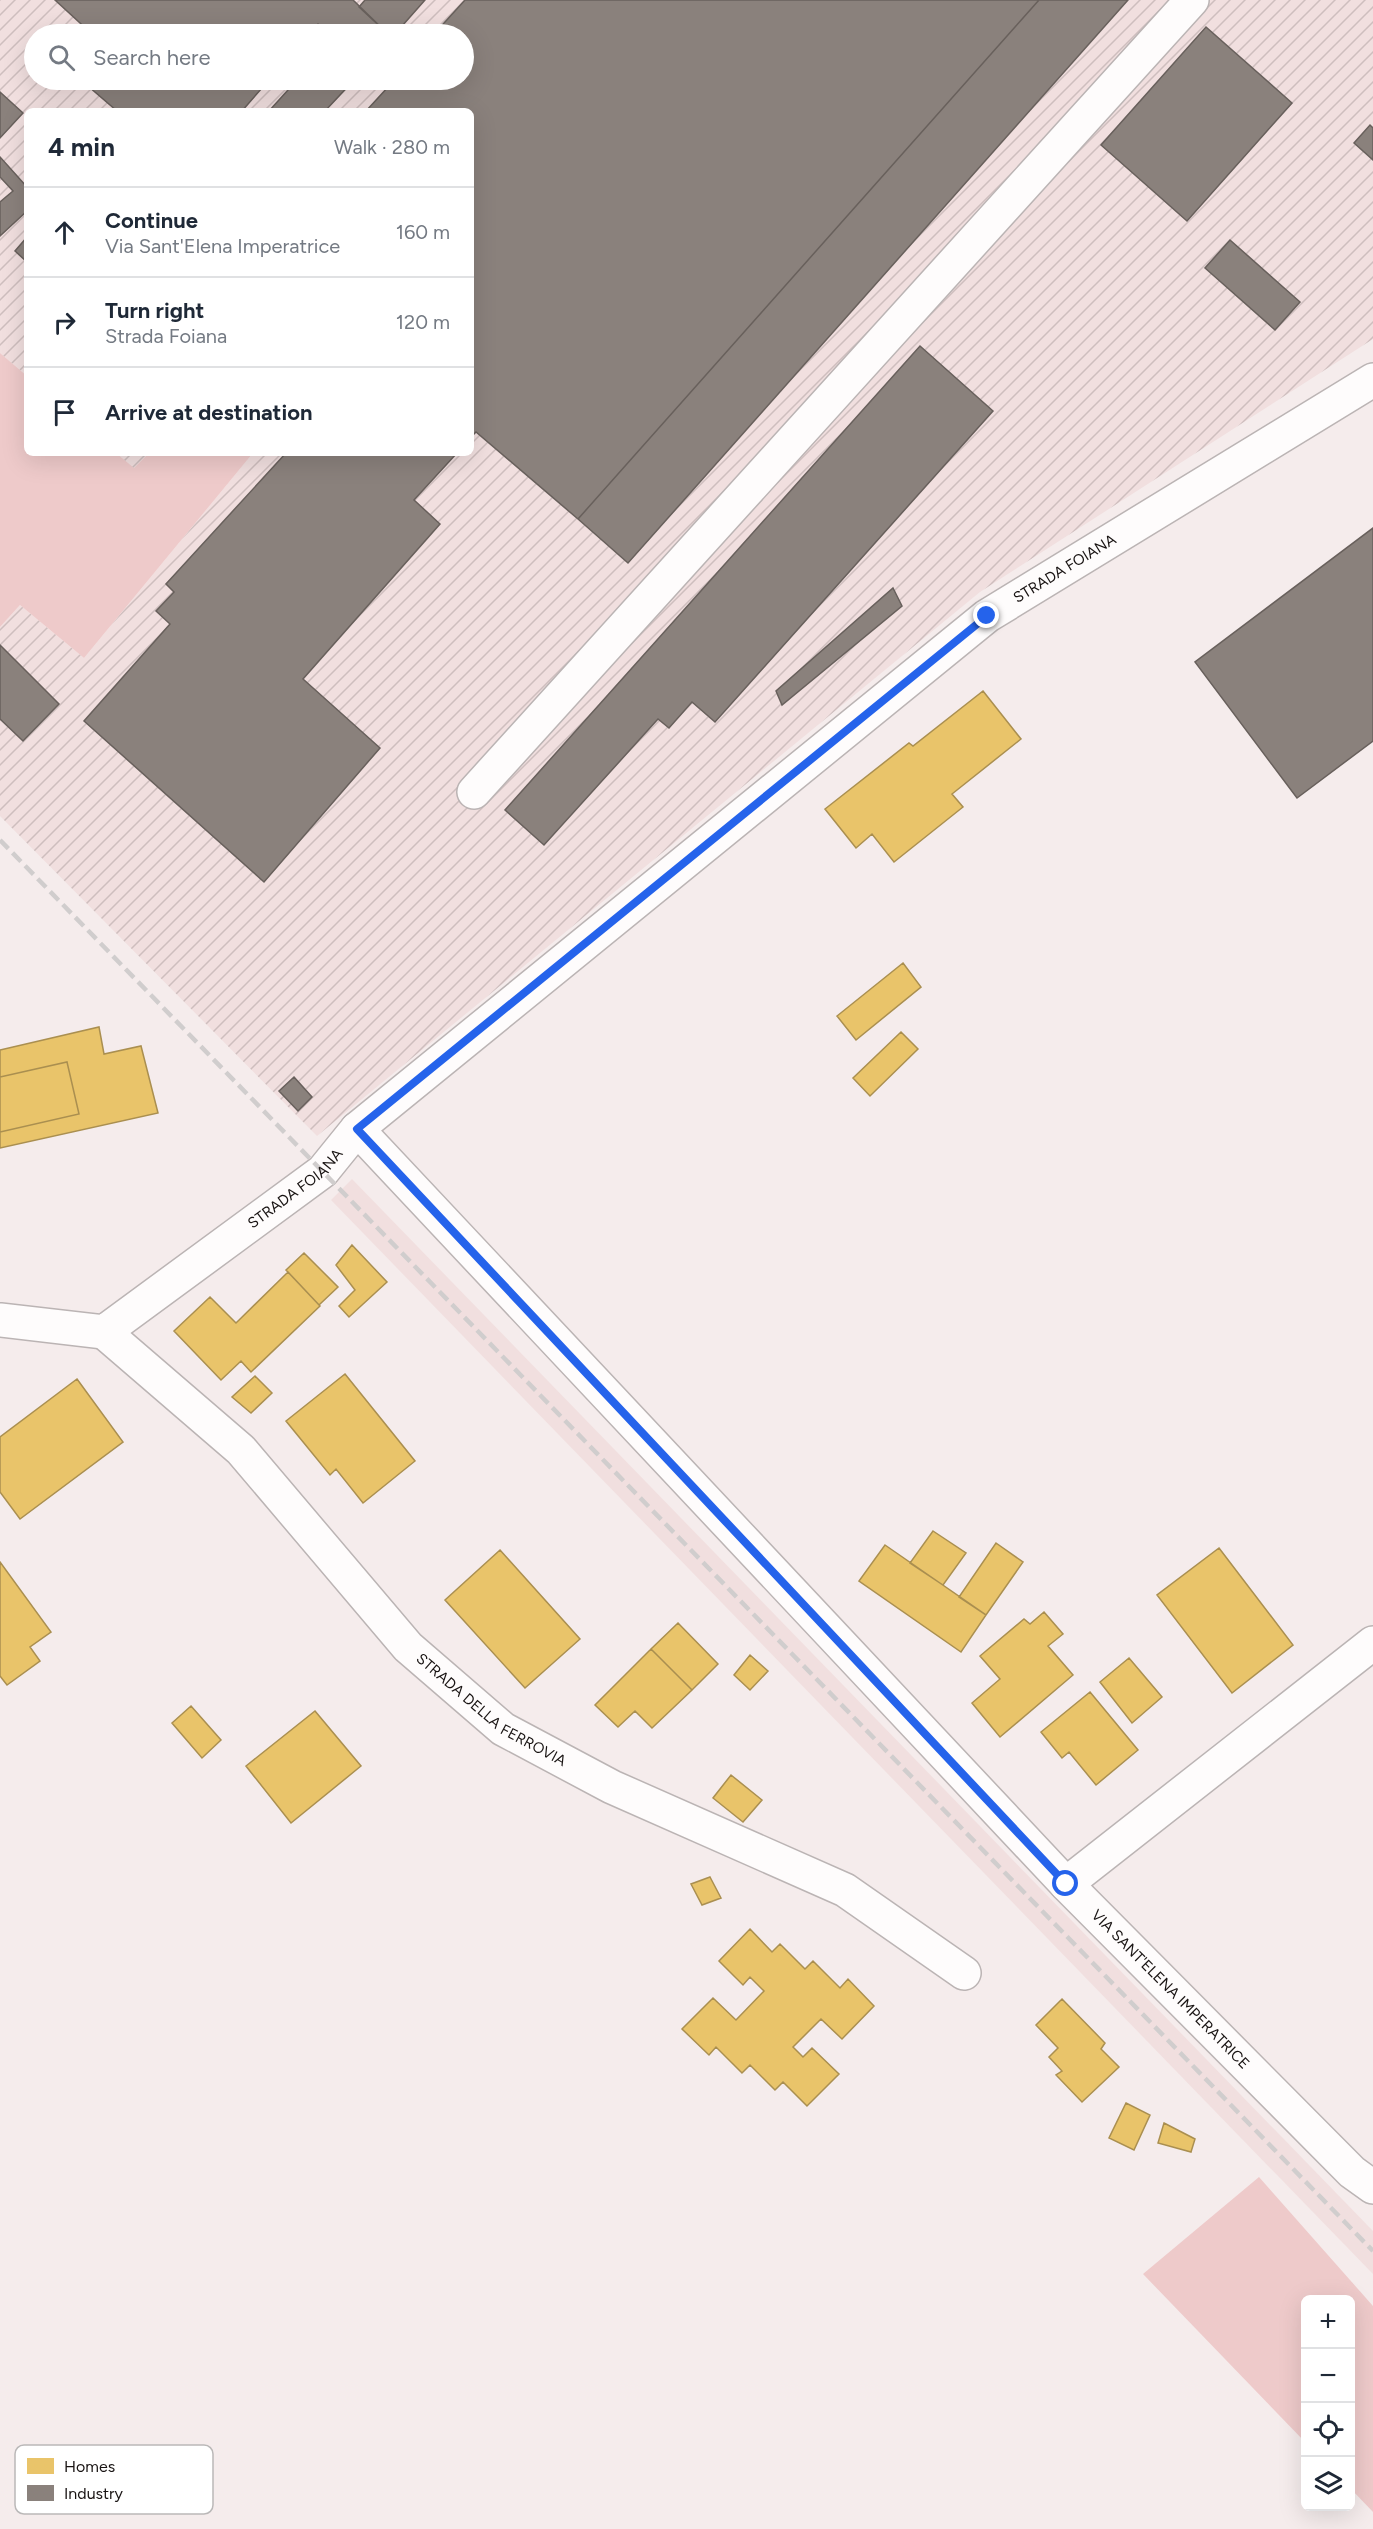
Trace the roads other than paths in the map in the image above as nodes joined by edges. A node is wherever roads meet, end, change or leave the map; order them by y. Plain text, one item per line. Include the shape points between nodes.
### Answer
1 (1192, 0) edge
2 (1373, 380) edge
3 (474, 792) dead end
4 (357, 1129) junction
5 (0, 1320) edge
6 (105, 1332) junction
7 (1373, 1643) edge
8 (1066, 1884) junction
9 (964, 1973) dead end
10 (1373, 2187) edge

1 - 3 street
2 - 4 street, STRADA FOIANA via 987,616
4 - 6 street, STRADA FOIANA via 323,1171
4 - 8 street, VIA SANT'ELENA IMPERATRICE
5 - 6 street
6 - 9 street, STRADA DELLA FERROVIA via 241,1450 408,1647 503,1730 612,1787 845,1890
7 - 8 street
8 - 10 street, VIA SANT'ELENA IMPERATRICE via 1352,2172

